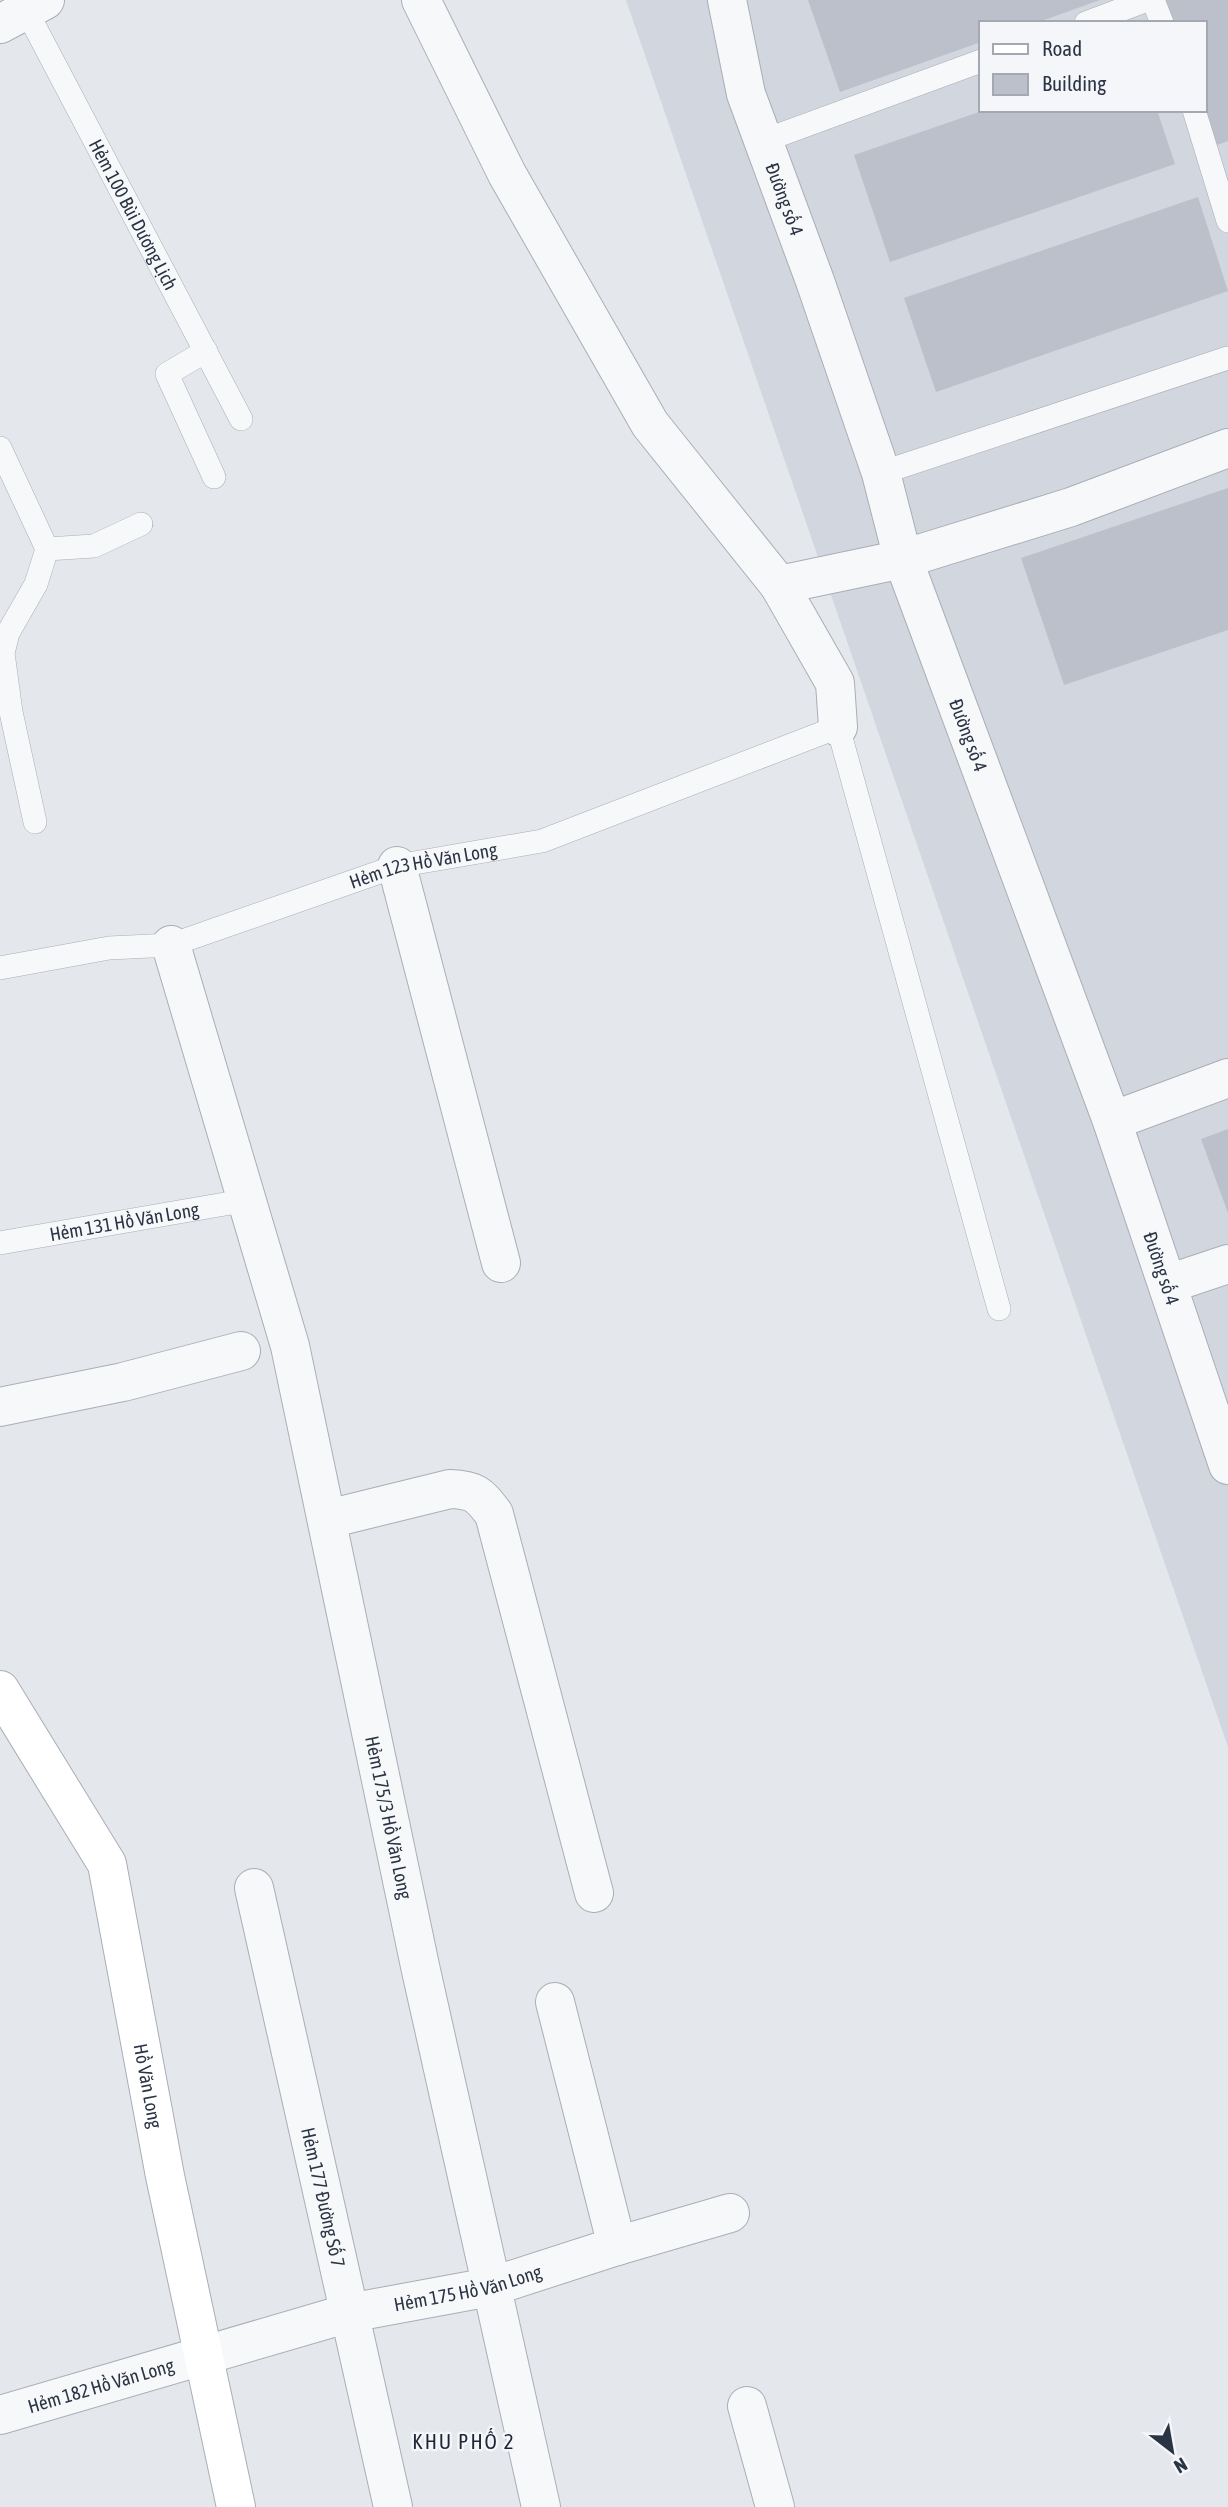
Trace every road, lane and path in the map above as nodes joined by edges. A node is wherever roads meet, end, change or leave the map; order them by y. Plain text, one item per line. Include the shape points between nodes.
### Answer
1 (421, 0) edge
2 (727, 0) edge
3 (1147, 0) edge
4 (1153, 0) edge
5 (24, 11) edge
6 (1091, 21) edge
7 (1161, 21) edge
8 (979, 62) edge
9 (1195, 112) edge
10 (763, 141) junction
11 (1228, 221) edge
12 (206, 351) junction
13 (1228, 358) edge
14 (241, 419) dead end
15 (0, 447) edge
16 (1228, 447) edge
17 (881, 473) junction
18 (214, 477) dead end
19 (141, 524) dead end
20 (47, 550) junction
21 (903, 559) junction
22 (779, 585) junction
23 (838, 727) junction
24 (35, 821) dead end
25 (397, 866) junction
26 (171, 945) junction
27 (0, 968) edge
28 (1228, 1078) edge
29 (1112, 1121) junction
30 (248, 1200) junction
31 (0, 1243) edge
32 (501, 1263) dead end
33 (1228, 1264) edge
34 (1168, 1284) junction
35 (999, 1309) dead end
36 (241, 1352) dead end
37 (0, 1407) edge
38 (1221, 1422) edge
39 (1228, 1465) edge
40 (328, 1519) junction
41 (0, 1690) edge
42 (254, 1888) dead end
43 (594, 1894) dead end
44 (555, 2002) dead end
45 (730, 2213) dead end
46 (617, 2246) junction
47 (490, 2287) junction
48 (349, 2313) junction
49 (202, 2355) junction
50 (747, 2406) dead end
51 (0, 2415) edge
52 (236, 2507) edge
53 (393, 2507) edge
54 (541, 2507) edge
55 (775, 2507) edge

1 - 22 street via 507,174 650,424
2 - 10 street, Đường số 4 via 746,94
3 - 6 lane
4 - 7 lane
5 - 12 lane, Hẻm 100 Bùi Dương Lịch
8 - 10 lane
9 - 11 lane
10 - 17 street, Đường số 4
12 - 14 lane, Hẻm 100 Bùi Dương Lịch
12 - 18 lane via 167,374
13 - 17 lane
15 - 20 lane
16 - 21 street via 1071,507
17 - 21 street, Đường số 4
19 - 20 lane via 94,546
20 - 24 lane via 3,653
21 - 22 street
21 - 29 street, Đường số 4
22 - 23 street via 835,683
23 - 25 lane, Hẻm 123 Hồ Văn Long via 542,841
23 - 35 lane
25 - 26 lane, Hẻm 123 Hồ Văn Long
25 - 32 street
26 - 27 lane, Hẻm 123 Hồ Văn Long via 109,948
26 - 30 street, Hẻm 175/3 Hồ Văn Long
28 - 29 street
29 - 34 street, Đường số 4
30 - 31 lane, Hẻm 131 Hồ Văn Long
30 - 40 street, Hẻm 175/3 Hồ Văn Long via 290,1346
33 - 34 street
34 - 38 street, Đường số 4
36 - 37 street
38 - 39 street, Đường số 4
40 - 43 street via 450,1489 476,1493 494,1514
40 - 47 street, Hẻm 175/3 Hồ Văn Long
41 - 49 street, Hồ Văn Long via 107,1864
42 - 48 street, Hẻm 177 Đường Số 7
44 - 46 street
45 - 46 street, Hẻm 175 Hồ Văn Long
46 - 47 street, Hẻm 175 Hồ Văn Long
47 - 48 street, Hẻm 175 Hồ Văn Long
47 - 54 street, Hẻm 175/3 Hồ Văn Long
48 - 49 street, Hẻm 175 Hồ Văn Long
48 - 53 street, Hẻm 177 Đường Số 7
49 - 51 street, Hẻm 182 Hồ Văn Long
49 - 52 street, Hồ Văn Long
50 - 55 street

